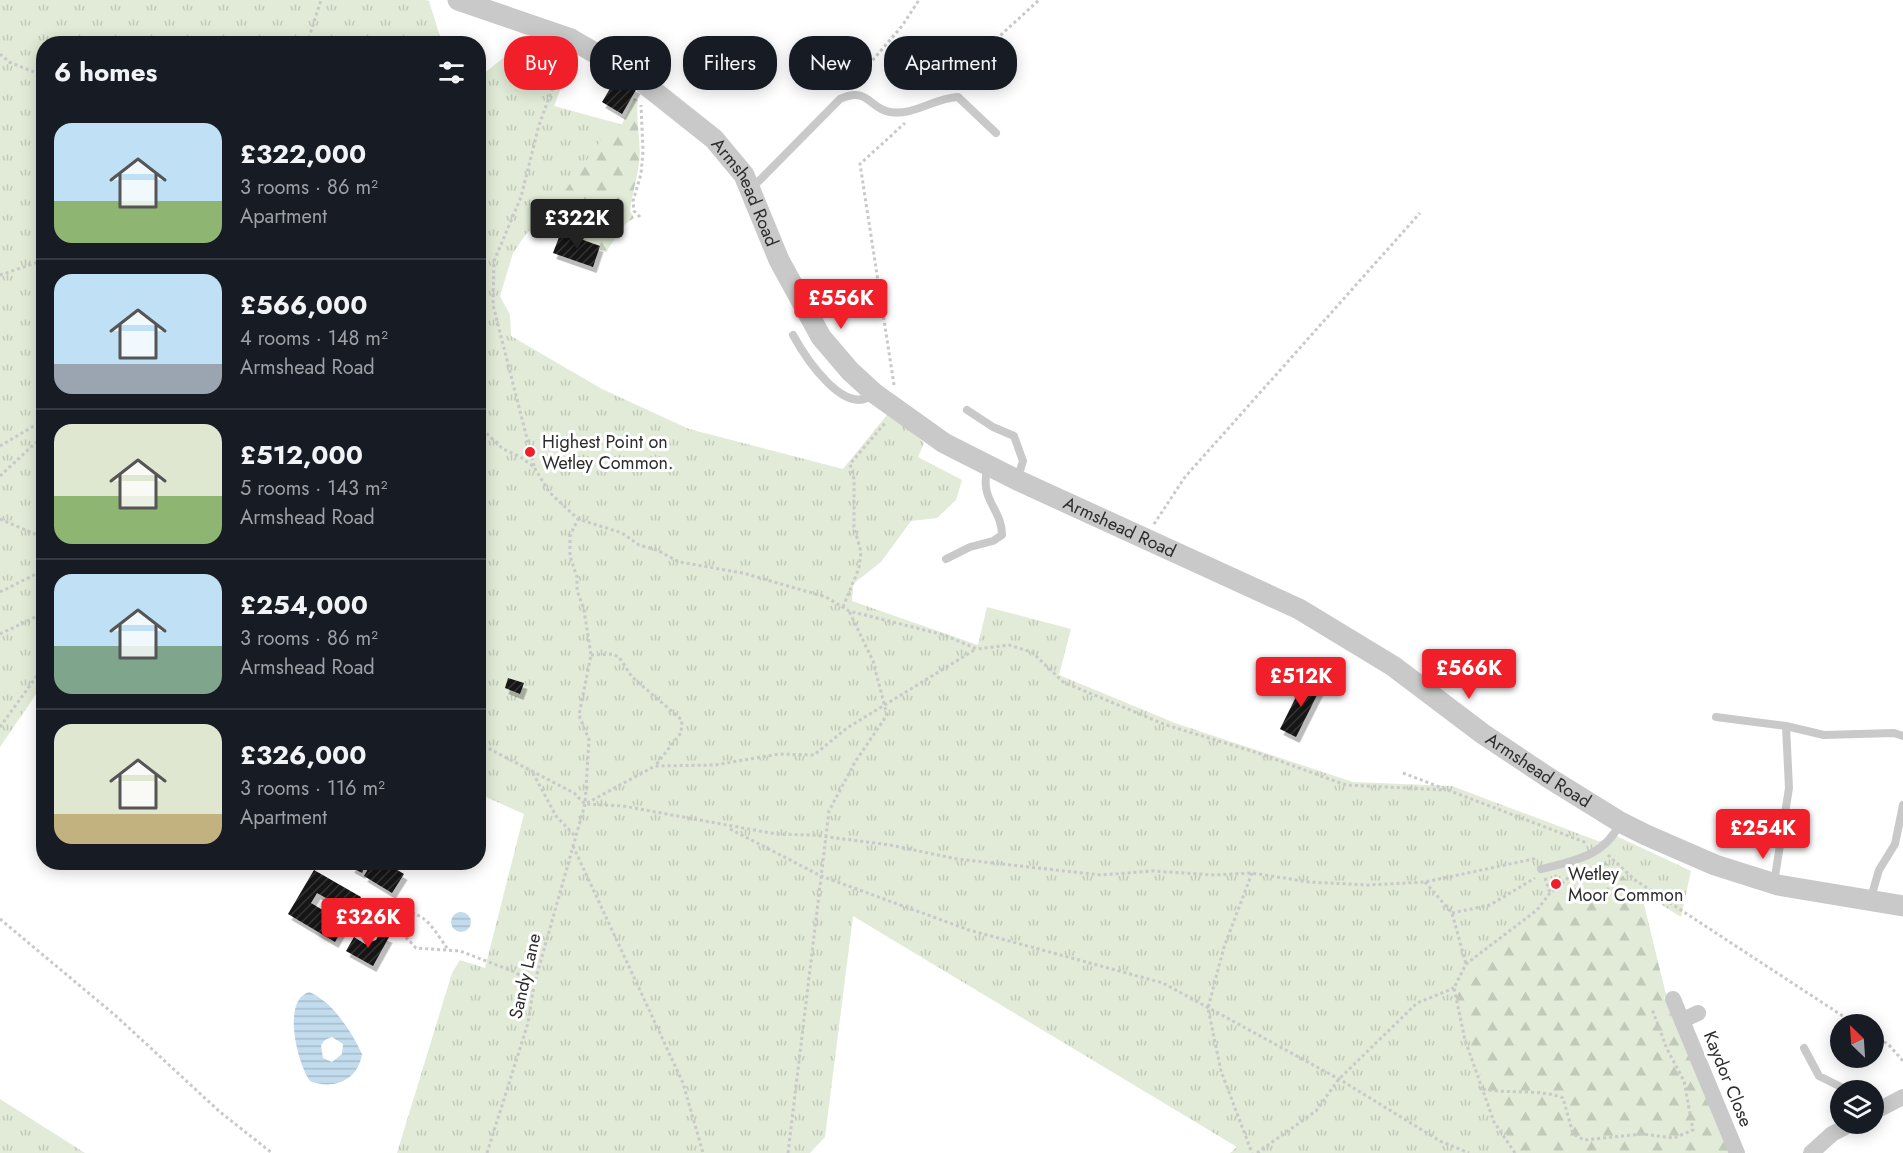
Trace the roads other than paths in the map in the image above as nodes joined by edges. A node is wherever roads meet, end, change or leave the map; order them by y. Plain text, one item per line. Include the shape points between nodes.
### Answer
1 (458, 0) edge
2 (996, 133) dead end
3 (750, 191) junction
4 (793, 335) dead end
5 (874, 393) junction
6 (967, 410) dead end
7 (988, 466) junction
8 (1017, 480) junction
9 (946, 560) dead end
10 (1716, 717) dead end
11 (1786, 726) junction
12 (1903, 736) edge
13 (1903, 806) edge
14 (1620, 822) junction
15 (1542, 872) road end
16 (1774, 883) junction
17 (1870, 901) junction
18 (1903, 906) edge
19 (1673, 999) dead end
20 (1804, 1048) dead end
21 (1830, 1082) edge
22 (1903, 1097) edge
23 (1884, 1104) edge
24 (1832, 1134) edge
25 (1737, 1153) edge
26 (1812, 1153) edge

1 - 3 street, Armshead Road via 571,39 648,86 729,154
2 - 3 lane via 958,97 906,113 887,112 855,94 840,99
3 - 5 street, Armshead Road via 780,260 821,337
4 - 5 lane via 804,357 836,389 860,401
5 - 7 street, Armshead Road via 944,443
6 - 8 lane via 1014,436 1023,461
7 - 8 street, Armshead Road
7 - 9 lane via 984,479 988,499 1002,535
8 - 14 street, Armshead Road via 1299,609 1393,666 1483,734
10 - 11 lane
11 - 12 lane via 1824,735
11 - 16 lane via 1789,788
13 - 17 lane via 1895,844 1879,870
14 - 15 lane via 1614,836 1589,857
14 - 16 street, Armshead Road via 1715,865
16 - 17 street, Armshead Road
17 - 18 street, Armshead Road
19 - 25 street, Kaydor Close via 1691,1017
20 - 21 lane via 1819,1077
22 - 23 street
24 - 26 street

